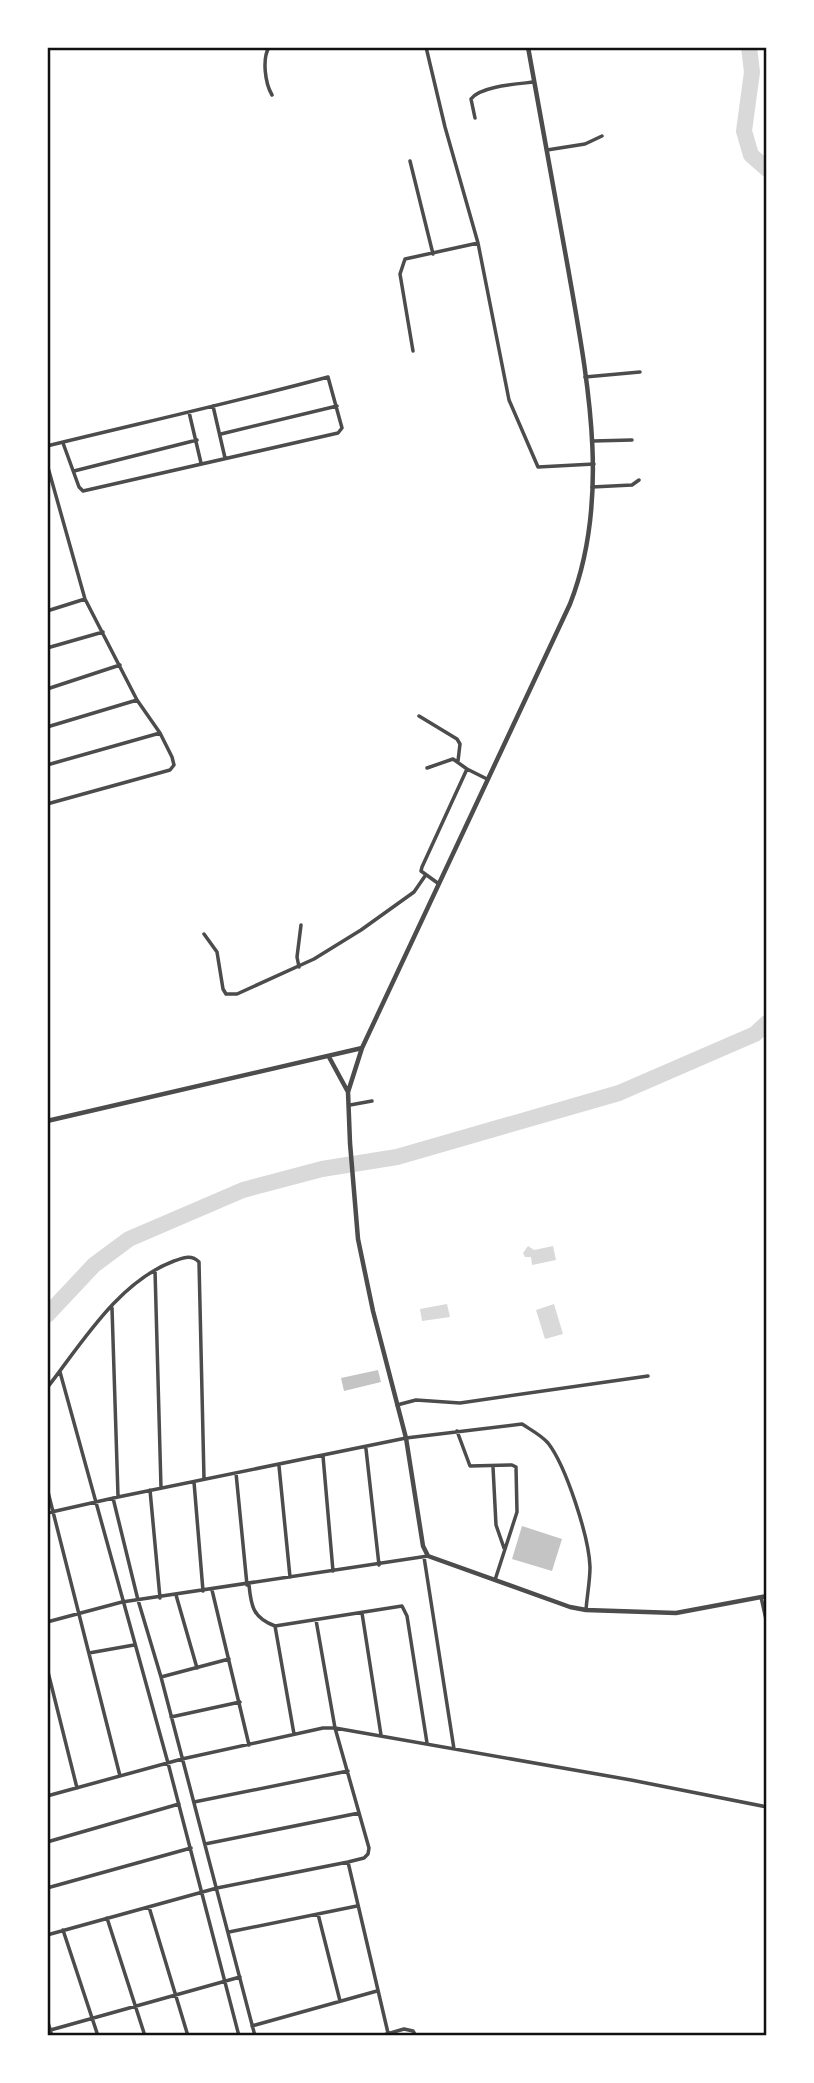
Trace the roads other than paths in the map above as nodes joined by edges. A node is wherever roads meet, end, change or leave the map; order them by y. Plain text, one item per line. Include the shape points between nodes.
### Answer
1 (269, 47) edge
2 (426, 47) edge
3 (528, 47) edge
4 (534, 82) junction
5 (272, 95) dead end
6 (475, 118) dead end
7 (602, 136) dead end
8 (547, 150) junction
9 (410, 161) dead end
10 (478, 243) junction
11 (433, 254) junction
12 (413, 351) dead end
13 (640, 372) dead end
14 (586, 377) junction
15 (213, 406) junction
16 (337, 406) junction
17 (189, 412) junction
18 (220, 434) junction
19 (197, 440) junction
20 (632, 440) dead end
21 (591, 441) junction
22 (63, 443) junction
23 (47, 446) edge
24 (225, 458) junction
25 (201, 463) junction
26 (47, 464) edge
27 (594, 464) junction
28 (74, 471) junction
29 (639, 480) dead end
30 (592, 487) junction
31 (85, 599) junction
32 (47, 611) edge
33 (103, 632) junction
34 (47, 648) edge
35 (120, 665) junction
36 (47, 689) edge
37 (137, 700) junction
38 (419, 716) dead end
39 (47, 727) edge
40 (160, 733) junction
41 (458, 761) junction
42 (47, 765) edge
43 (427, 768) dead end
44 (467, 769) junction
45 (487, 779) junction
46 (47, 804) edge
47 (425, 876) junction
48 (439, 884) junction
49 (301, 925) dead end
50 (204, 934) dead end
51 (299, 967) junction
52 (362, 1048) junction
53 (329, 1056) junction
54 (348, 1092) junction
55 (372, 1101) dead end
56 (349, 1105) junction
57 (47, 1121) edge
58 (155, 1270) junction
59 (112, 1306) junction
60 (60, 1372) junction
61 (648, 1376) dead end
62 (47, 1388) edge
63 (397, 1405) junction
64 (457, 1431) junction
65 (406, 1438) junction
66 (366, 1448) junction
67 (323, 1456) junction
68 (279, 1466) junction
69 (493, 1466) junction
70 (236, 1473) junction
71 (204, 1479) junction
72 (194, 1482) junction
73 (47, 1488) edge
74 (161, 1489) junction
75 (150, 1490) junction
76 (116, 1497) junction
77 (97, 1501) junction
78 (54, 1512) junction
79 (47, 1513) edge
80 (505, 1550) junction
81 (426, 1556) junction
82 (379, 1565) junction
83 (333, 1571) junction
84 (290, 1577) junction
85 (495, 1580) junction
86 (248, 1585) junction
87 (212, 1590) junction
88 (203, 1591) junction
89 (176, 1595) junction
90 (764, 1597) edge
91 (160, 1598) junction
92 (138, 1600) junction
93 (122, 1602) junction
94 (586, 1610) junction
95 (362, 1613) junction
96 (79, 1614) junction
97 (316, 1620) junction
98 (47, 1622) edge
99 (767, 1624) edge
100 (275, 1626) junction
101 (134, 1644) junction
102 (89, 1653) junction
103 (229, 1659) junction
104 (47, 1668) edge
105 (197, 1668) junction
106 (161, 1677) junction
107 (240, 1702) junction
108 (171, 1717) junction
109 (335, 1728) junction
110 (294, 1734) junction
111 (381, 1735) junction
112 (427, 1743) junction
113 (249, 1745) junction
114 (454, 1749) junction
115 (183, 1759) junction
116 (168, 1763) junction
117 (348, 1771) junction
118 (120, 1776) junction
119 (77, 1788) junction
120 (47, 1796) edge
121 (194, 1802) junction
122 (179, 1804) junction
123 (767, 1807) edge
124 (359, 1813) junction
125 (47, 1842) edge
126 (205, 1844) junction
127 (191, 1848) junction
128 (348, 1862) junction
129 (47, 1888) edge
130 (217, 1888) junction
131 (203, 1891) junction
132 (357, 1906) junction
133 (149, 1907) junction
134 (318, 1914) junction
135 (107, 1918) junction
136 (63, 1930) junction
137 (229, 1933) junction
138 (47, 1935) edge
139 (240, 1977) junction
140 (223, 1981) junction
141 (377, 1991) junction
142 (176, 1994) junction
143 (340, 2001) junction
144 (136, 2006) junction
145 (47, 2019) edge
146 (93, 2019) junction
147 (252, 2026) junction
148 (50, 2033) edge
149 (388, 2033) junction
150 (98, 2036) edge
151 (145, 2036) edge
152 (188, 2036) edge
153 (239, 2036) edge
154 (255, 2036) edge
155 (380, 2036) edge
156 (416, 2036) edge

1 - 5 street via 265,57
2 - 10 street
3 - 4 street
4 - 6 street via 474,94
4 - 8 street
7 - 8 street
8 - 14 street
9 - 11 street
10 - 11 street
10 - 27 street via 509,400 535,461 541,468
11 - 12 street via 405,259 400,271
13 - 14 street
14 - 21 street
15 - 16 street via 328,377
15 - 17 street
15 - 18 street
16 - 18 street
16 - 24 street via 342,428 338,433
17 - 19 street
17 - 22 street
18 - 24 street
19 - 25 street
19 - 28 street
20 - 21 street
21 - 27 street
22 - 23 street
22 - 28 street
24 - 25 street
25 - 28 street via 83,491
26 - 31 street
27 - 30 street
29 - 30 street via 632,485
30 - 45 street via 587,550 578,583
31 - 32 street
31 - 33 street
33 - 34 street
33 - 35 street
35 - 36 street
35 - 37 street
37 - 39 street
37 - 40 street
38 - 41 street via 457,739
40 - 42 street
40 - 46 street via 174,761 170,770
41 - 43 street
41 - 44 street
44 - 45 street
44 - 47 street via 422,867
45 - 48 street
47 - 48 street
47 - 51 street via 400,904
48 - 52 street
49 - 51 street
50 - 51 street via 217,952 220,984 226,994 237,994
52 - 53 street
52 - 54 street
53 - 54 street
53 - 57 street
54 - 56 street
55 - 56 street
56 - 63 street via 358,1239
58 - 59 street via 126,1289
58 - 71 street via 188,1256 199,1262
58 - 74 street
59 - 60 street
59 - 76 street
60 - 62 street
60 - 77 street
61 - 63 street via 460,1403 416,1400
63 - 65 street
64 - 65 street
64 - 69 street via 470,1466
64 - 94 street via 522,1424 547,1442 561,1463 587,1549
65 - 66 street
65 - 81 street
66 - 67 street
66 - 82 street
67 - 68 street
67 - 83 street
68 - 70 street
68 - 84 street
69 - 80 street via 496,1525
69 - 80 street via 516,1467 517,1512
70 - 71 street
70 - 86 street
71 - 72 street
72 - 74 street
72 - 88 street
73 - 78 street
74 - 75 street
75 - 76 street
75 - 91 street
76 - 77 street
76 - 92 street
77 - 78 street
77 - 93 street
78 - 79 street
78 - 96 street
80 - 85 street
81 - 82 street
81 - 85 street
81 - 114 street
82 - 83 street
83 - 84 street
84 - 86 street
85 - 94 street
86 - 87 street
86 - 100 street via 253,1612
87 - 88 street
87 - 103 street
88 - 89 street
89 - 91 street
89 - 105 street
90 - 94 street via 676,1614
90 - 99 street
91 - 92 street
92 - 93 street
92 - 106 street
93 - 96 street
93 - 101 street
95 - 97 street
95 - 111 street
95 - 112 street via 396,1606 405,1611
96 - 98 street
96 - 102 street
97 - 100 street
97 - 109 street
100 - 110 street
101 - 102 street
101 - 116 street
102 - 118 street
103 - 105 street
103 - 107 street
104 - 119 street
105 - 106 street
106 - 108 street
107 - 108 street
107 - 113 street
108 - 115 street
109 - 110 street
109 - 111 street
109 - 117 street
110 - 113 street
111 - 112 street
112 - 114 street
113 - 115 street
114 - 123 street
115 - 116 street
115 - 121 street
116 - 118 street
116 - 122 street
117 - 121 street
117 - 124 street
118 - 119 street
119 - 120 street
121 - 126 street
122 - 125 street
122 - 127 street
124 - 126 street
124 - 128 street via 368,1854
126 - 130 street
127 - 129 street
127 - 131 street
128 - 130 street
128 - 132 street
130 - 131 street
130 - 137 street
131 - 133 street
131 - 140 street
132 - 134 street
132 - 141 street
133 - 135 street
133 - 142 street
134 - 137 street
134 - 143 street
135 - 136 street
135 - 144 street
136 - 138 street
136 - 146 street
137 - 139 street
139 - 140 street
139 - 147 street
140 - 142 street
140 - 153 street
141 - 143 street
141 - 149 street
142 - 144 street
142 - 152 street
143 - 147 street
144 - 146 street
144 - 151 street
145 - 148 street
146 - 148 street
146 - 150 street
147 - 154 street
149 - 155 street
149 - 156 street via 408,2029

